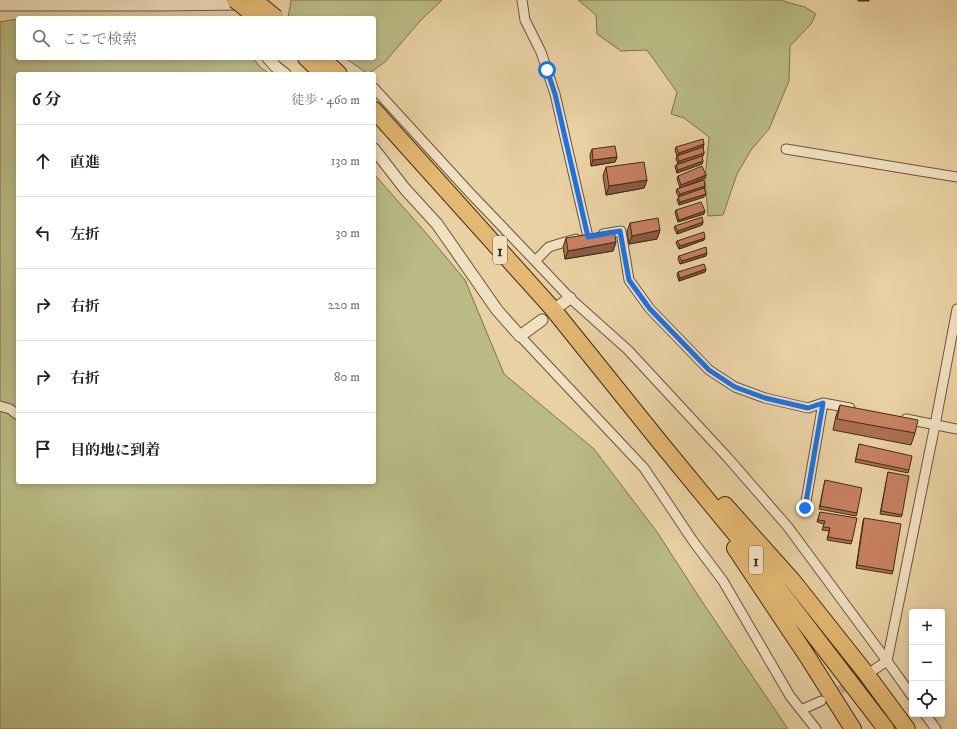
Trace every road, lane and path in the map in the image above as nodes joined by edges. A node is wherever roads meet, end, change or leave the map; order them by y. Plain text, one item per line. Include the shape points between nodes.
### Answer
1 (235, 0) edge
2 (522, 0) edge
3 (95, 3) edge
4 (160, 3) edge
5 (0, 5) edge
6 (256, 5) edge
7 (254, 16) edge
8 (273, 16) edge
9 (270, 60) edge
10 (308, 60) edge
11 (324, 60) edge
12 (282, 72) edge
13 (321, 72) edge
14 (337, 72) edge
15 (376, 90) edge
16 (376, 112) edge
17 (376, 128) edge
18 (786, 149) dead end
19 (376, 152) edge
20 (957, 177) edge
21 (588, 237) junction
22 (535, 261) junction
23 (570, 298) junction
24 (559, 306) dead end
25 (957, 309) edge
26 (542, 320) dead end
27 (520, 336) junction
28 (622, 394) junction
29 (823, 403) junction
30 (0, 406) edge
31 (860, 410) edge
32 (16, 413) edge
33 (898, 418) edge
34 (935, 425) junction
35 (957, 429) edge
36 (805, 508) dead end
37 (734, 547) junction
38 (887, 660) junction
39 (875, 669) tunnel mouth
40 (909, 692) edge
41 (821, 701) tunnel mouth
42 (801, 710) junction
43 (927, 717) edge
44 (816, 729) edge
45 (853, 729) edge
46 (874, 729) edge
47 (886, 729) edge
48 (907, 729) edge
49 (936, 729) edge

1 - 6 highway, bridge
2 - 21 street via 525,20 541,52 555,94
3 - 4 street
3 - 5 street
4 - 6 street
6 - 7 street
6 - 8 highway, bridge
9 - 12 street
10 - 13 highway
11 - 14 highway
15 - 22 street
16 - 28 highway, 1 via 552,308
17 - 37 highway via 542,312
18 - 20 street
19 - 27 street via 437,224 497,310
21 - 22 street via 549,247
21 - 29 street via 620,231 629,280 650,309 709,370 735,387 765,398 808,408
22 - 23 street
23 - 24 street
23 - 38 street via 628,350 728,458 788,528
25 - 34 street
26 - 27 street
27 - 42 street via 644,468 723,581 790,696
28 - 47 highway, 1 via 751,553
28 - 48 highway via 674,447 792,580
29 - 31 street
29 - 36 street
30 - 32 street
33 - 34 street
34 - 35 street
34 - 38 street
37 - 45 highway
37 - 46 highway
38 - 39 street
38 - 40 street
41 - 42 street
42 - 44 street
43 - 49 street

